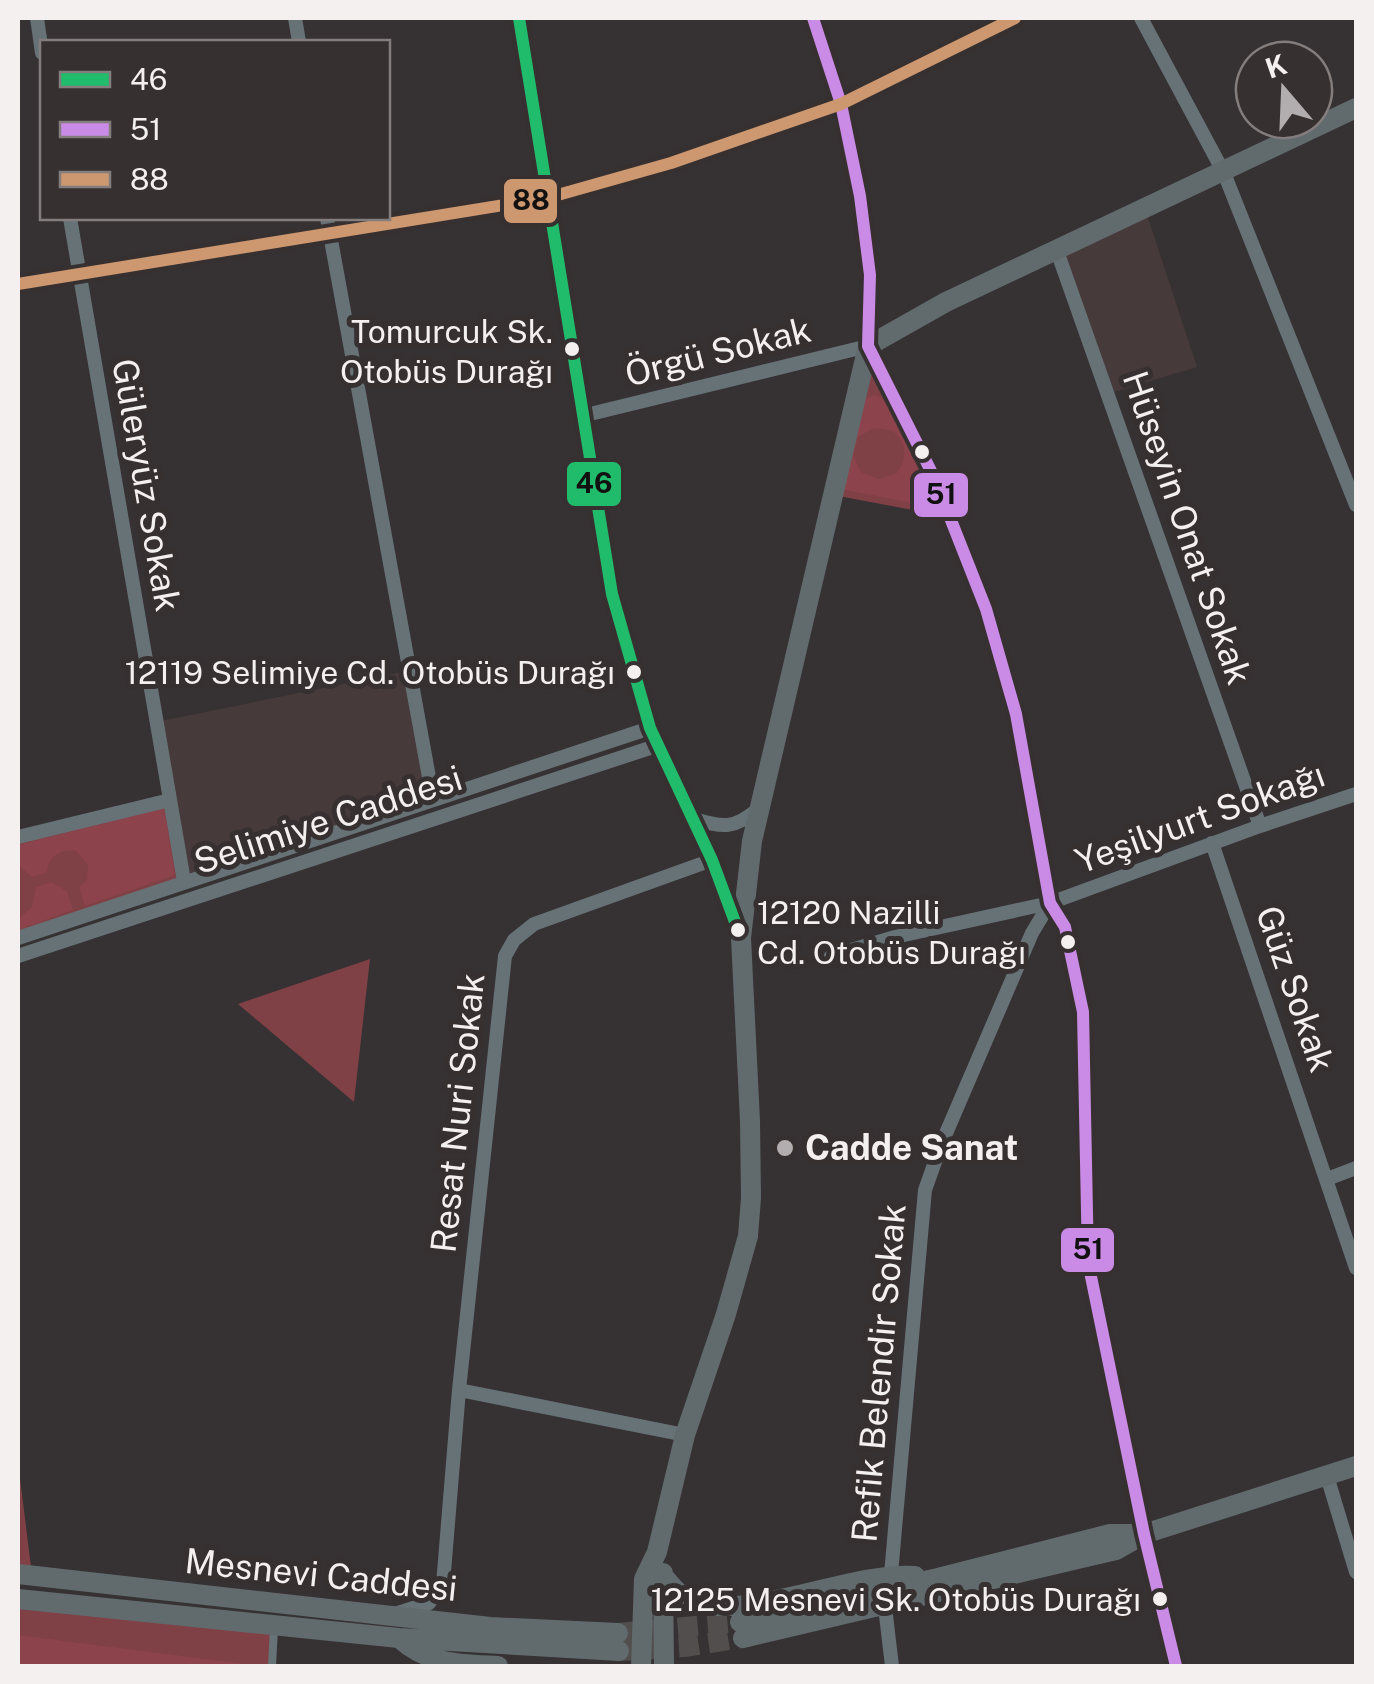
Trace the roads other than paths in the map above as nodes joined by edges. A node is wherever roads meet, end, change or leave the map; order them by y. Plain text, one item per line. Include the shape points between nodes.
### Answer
1 (519, 18) edge
2 (814, 18) edge
3 (1014, 18) edge
4 (1141, 18) edge
5 (841, 104) junction
6 (1356, 108) edge
7 (1224, 173) junction
8 (547, 198) junction
9 (390, 217) edge
10 (70, 220) edge
11 (362, 220) edge
12 (328, 224) edge
13 (1057, 251) junction
14 (79, 274) junction
15 (18, 284) edge
16 (868, 346) junction
17 (582, 416) junction
18 (1356, 504) edge
19 (650, 728) junction
20 (659, 745) junction
21 (1356, 794) edge
22 (433, 799) junction
23 (170, 800) junction
24 (758, 809) junction
25 (694, 819) junction
26 (1260, 826) junction
27 (18, 837) edge
28 (1212, 843) junction
29 (712, 860) junction
30 (184, 881) junction
31 (1050, 904) junction
32 (18, 938) edge
33 (740, 938) junction
34 (18, 956) edge
35 (831, 956) dead end
36 (1356, 1168) edge
37 (1328, 1179) junction
38 (1356, 1268) edge
39 (459, 1390) junction
40 (685, 1435) junction
41 (1356, 1466) edge
42 (1327, 1476) junction
43 (1144, 1534) junction
44 (657, 1552) junction
45 (1356, 1572) edge
46 (18, 1574) edge
47 (891, 1574) junction
48 (665, 1578) junction
49 (938, 1578) junction
50 (18, 1599) edge
51 (886, 1615) junction
52 (391, 1616) junction
53 (274, 1624) junction
54 (399, 1638) junction
55 (664, 1657) edge
56 (435, 1664) edge
57 (272, 1666) edge
58 (498, 1666) edge
59 (641, 1666) edge
60 (892, 1666) edge
61 (1176, 1666) edge

1 - 8 street
2 - 5 street
3 - 5 street
4 - 7 street
5 - 8 street
5 - 16 street via 868,248
6 - 7 main road
7 - 13 main road
7 - 18 street
8 - 9 street
8 - 17 street
10 - 14 street, Güleryüz Sokak
11 - 12 street
12 - 14 street
12 - 22 street
13 - 16 main road
13 - 26 street, Hüseyin Onat Sokak
14 - 15 street
14 - 23 street, Güleryüz Sokak
16 - 17 street, Örgü Sokak
16 - 24 main road
16 - 31 street via 922,450 986,609 1016,714
17 - 19 street via 612,594
19 - 20 street
19 - 22 street, Selimiye Caddesi
20 - 25 street
20 - 34 street, Selimiye Caddesi
21 - 26 street, Yeşilyurt Sokağı
22 - 30 street, Selimiye Caddesi
23 - 27 street
23 - 30 street, Güleryüz Sokak
24 - 25 street via 730,827
24 - 33 main road
25 - 29 street
26 - 28 street, Yeşilyurt Sokağı
28 - 31 street, Yeşilyurt Sokağı
28 - 37 street, Güz Sokak
29 - 33 street
29 - 39 street, Resat Nuri Sokak via 534,924 510,946
30 - 32 street, Selimiye Caddesi
31 - 35 street, Yeşilyurt Sokağı
31 - 43 street via 1066,927 1083,1012 1088,1262
31 - 47 street, Refik Belendir Sokak via 925,1190
33 - 40 main road via 750,1121 748,1236
36 - 37 street
37 - 38 street, Güz Sokak
39 - 40 street
39 - 52 street, Resat Nuri Sokak via 443,1584 429,1602
40 - 44 main road
41 - 42 main road
42 - 43 main road
42 - 45 street
43 - 49 main road via 1110,1534
43 - 51 main road via 1116,1550
43 - 61 street
44 - 48 main road
44 - 59 main road via 644,1579
46 - 52 main road, Mesnevi Caddesi
47 - 48 main road via 719,1606 685,1598
47 - 49 main road
48 - 55 main road
49 - 51 main road via 741,1630
50 - 53 main road, Mesnevi Caddesi
51 - 60 street
52 - 54 main road, Mesnevi Caddesi via 619,1642
53 - 54 main road, Mesnevi Caddesi
53 - 57 lane
54 - 56 main road, Mesnevi Caddesi
56 - 58 main road, Mesnevi Caddesi

